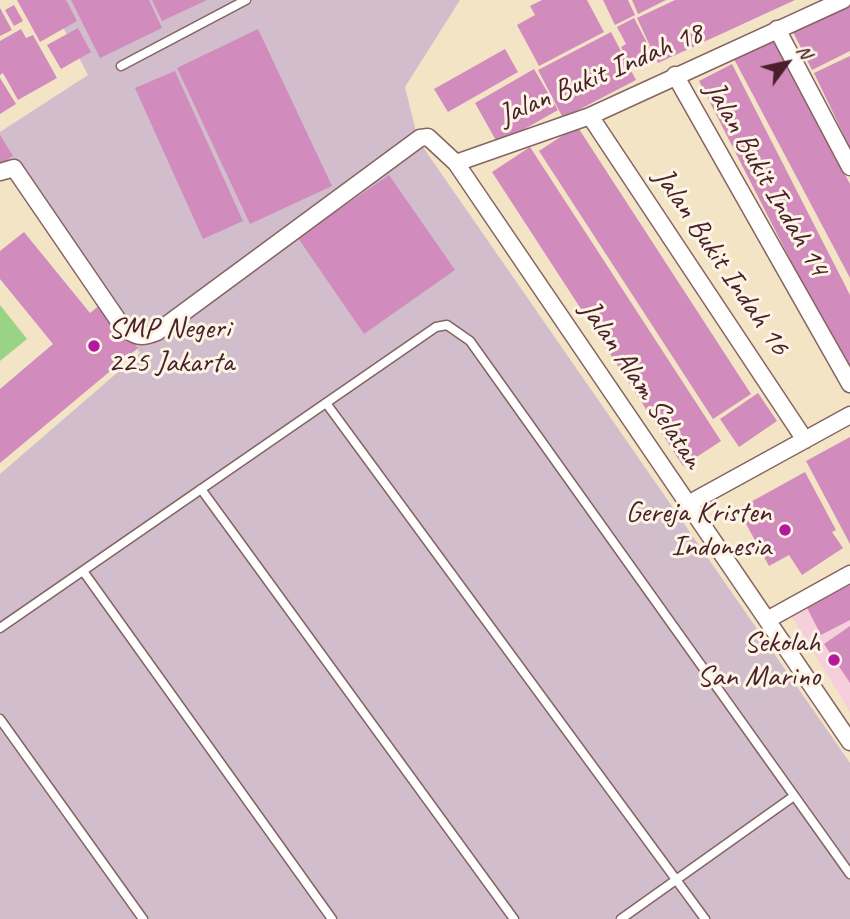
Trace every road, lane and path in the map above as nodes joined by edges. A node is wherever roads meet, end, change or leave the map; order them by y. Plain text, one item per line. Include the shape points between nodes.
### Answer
1 (246, 0) edge
2 (843, 0) edge
3 (778, 29) junction
4 (121, 66) dead end
5 (675, 75) junction
6 (590, 116) junction
7 (456, 163) junction
8 (850, 167) edge
9 (0, 172) edge
10 (850, 384) edge
11 (326, 403) junction
12 (850, 415) edge
13 (805, 440) junction
14 (201, 489) junction
15 (688, 504) junction
16 (83, 571) junction
17 (850, 574) edge
18 (767, 620) junction
19 (0, 628) edge
20 (0, 719) edge
21 (850, 741) edge
22 (794, 796) junction
23 (850, 874) edge
24 (676, 879) junction
25 (143, 919) edge
26 (332, 919) edge
27 (514, 919) edge
28 (621, 919) edge
29 (705, 919) edge

1 - 4 lane
2 - 3 street, Jalan Bukit Indah 18
3 - 5 street, Jalan Bukit Indah 18
3 - 8 street
5 - 6 street, Jalan Bukit Indah 18
5 - 10 street, Jalan Bukit Indah 14
6 - 7 street, Jalan Bukit Indah 18
6 - 13 street, Jalan Bukit Indah 16
7 - 9 street, Jalan Alam Selatan via 438,143 420,138 146,337 134,336 122,326 14,168
7 - 15 street, Jalan Alam Selatan
11 - 14 lane
11 - 22 lane via 436,327 458,330
11 - 24 lane
12 - 13 street
13 - 15 street
14 - 16 lane
14 - 27 lane
15 - 18 street, Jalan Alam Selatan
16 - 19 lane
16 - 26 lane
17 - 18 street
18 - 21 street, Jalan Alam Selatan
20 - 25 lane
22 - 23 lane
22 - 24 lane
24 - 28 lane
24 - 29 lane

